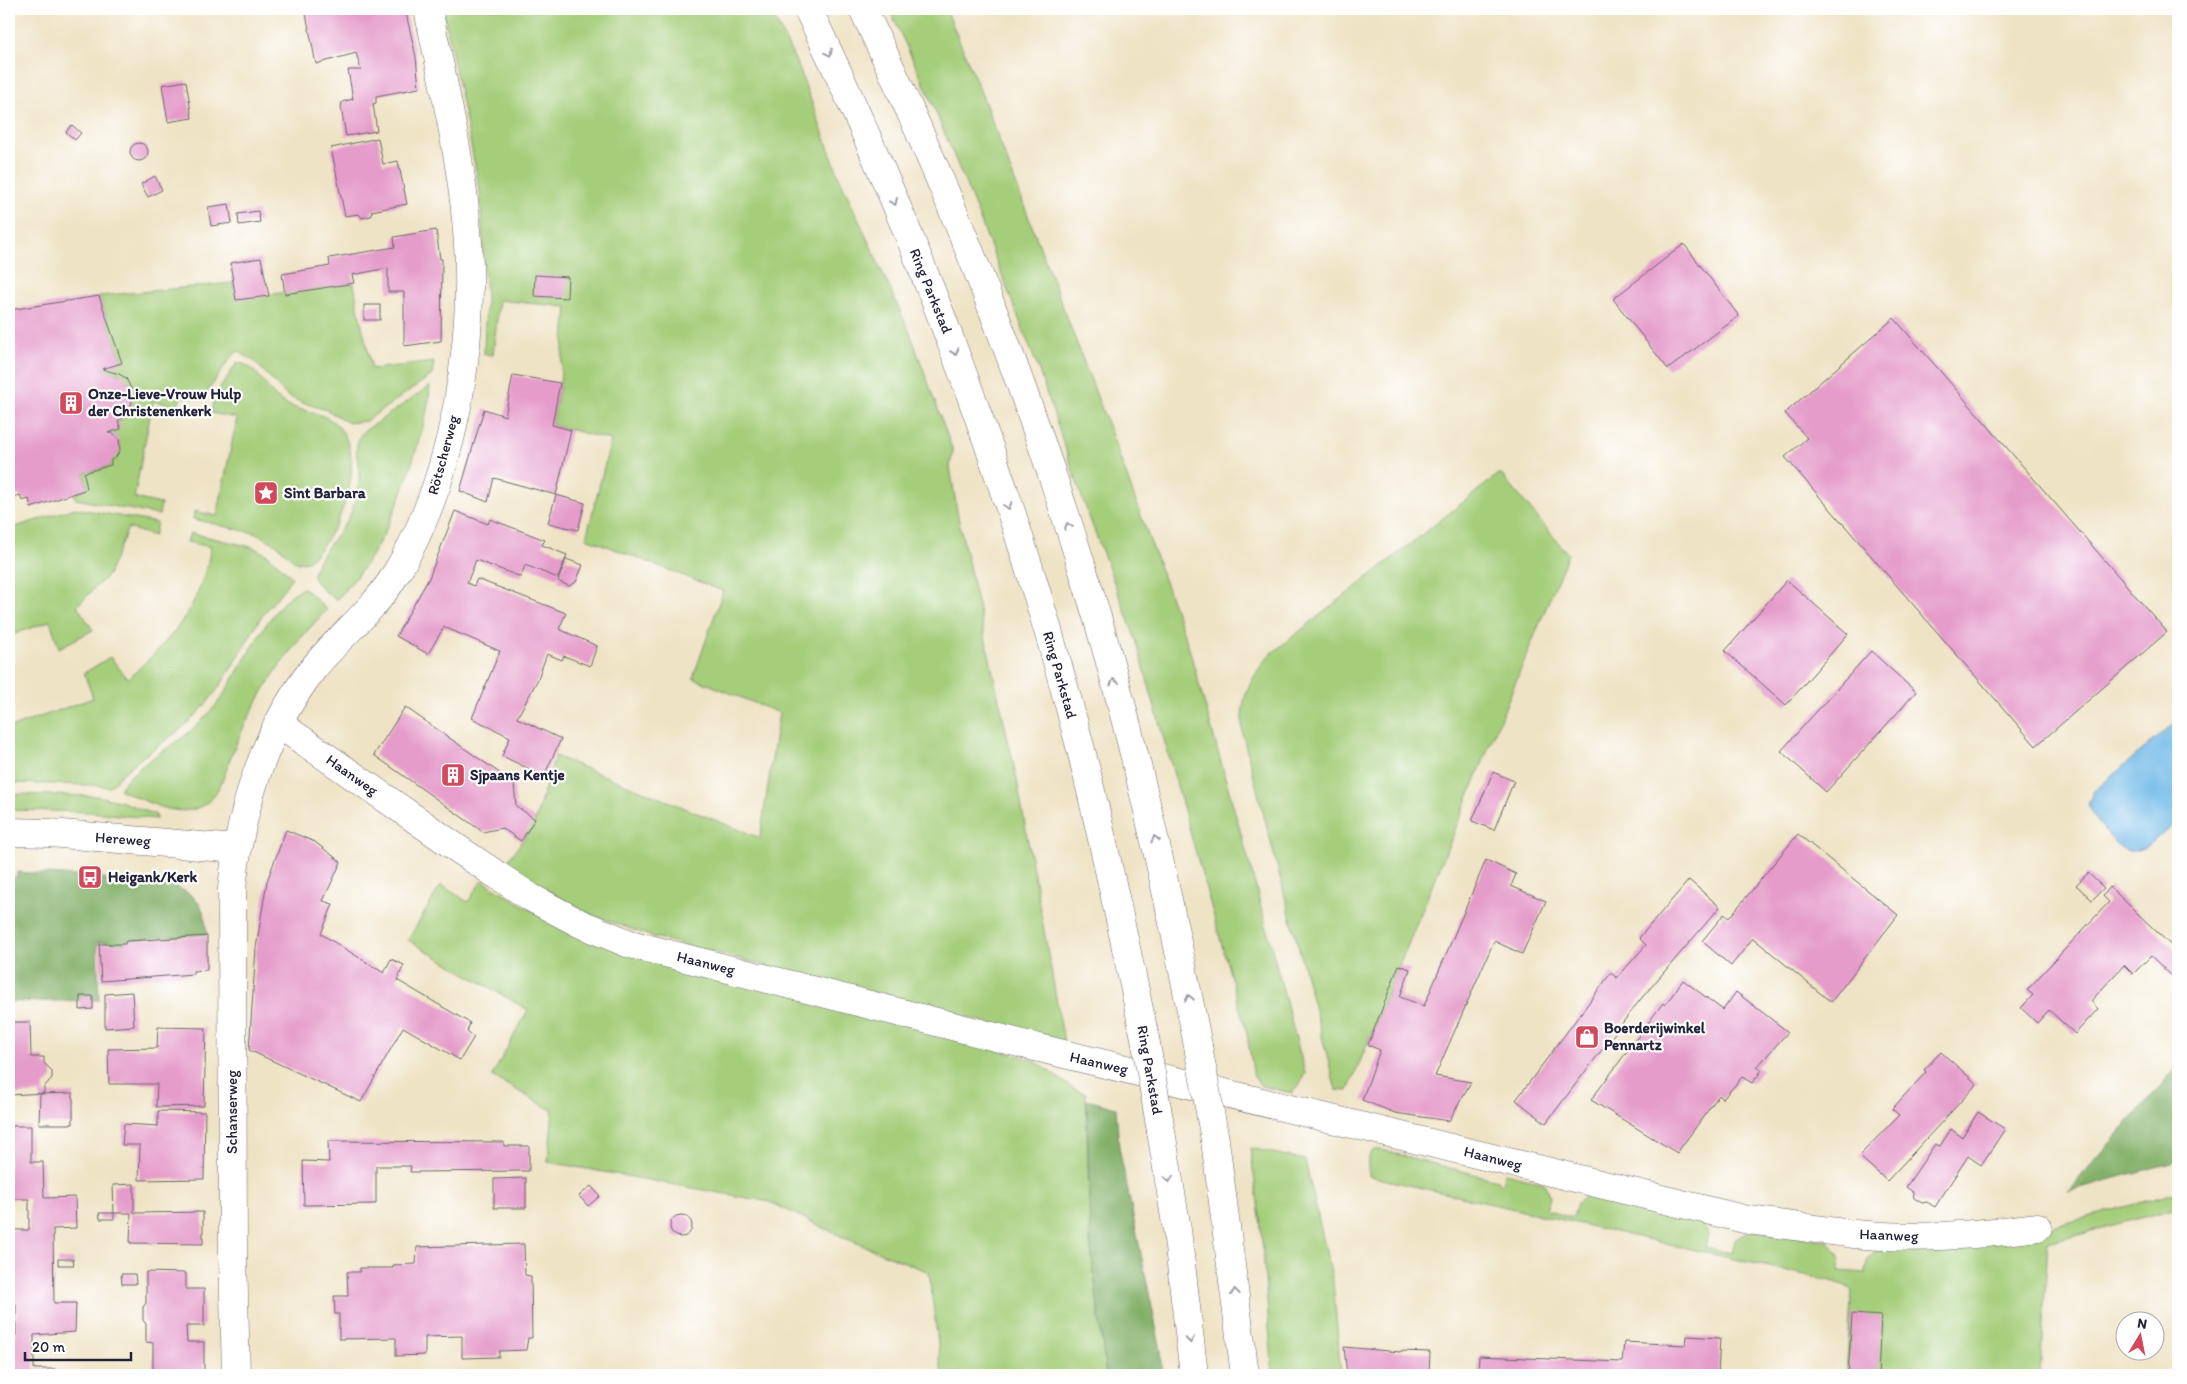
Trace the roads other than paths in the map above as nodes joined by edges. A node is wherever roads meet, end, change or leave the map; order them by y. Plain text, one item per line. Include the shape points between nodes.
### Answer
1 (428, 9) edge
2 (808, 9) edge
3 (863, 9) edge
4 (279, 724) junction
5 (9, 832) edge
6 (236, 848) junction
7 (2038, 1227) dead end
8 (236, 1375) edge
9 (1194, 1375) edge
10 (1245, 1375) edge

1 - 4 main road, Rötscherweg via 451,117 466,220 466,341 452,430 437,483 409,552 373,605 313,669
2 -> 9 main road, Ring Parkstad, bridge via 840,75 940,308 1043,614 1081,751 1146,1038 1177,1230
10 -> 3 main road, bridge via 1215,1140 1198,1046 1156,843 1088,588 1041,443 982,280
4 - 6 main road, Rötscherweg via 259,768
4 - 7 main road, Haanweg via 530,897 580,924 630,944 1035,1047 1748,1220 1855,1234 1917,1236 1982,1234
5 - 6 main road, Hereweg
6 - 8 main road, Schanserweg via 232,938

